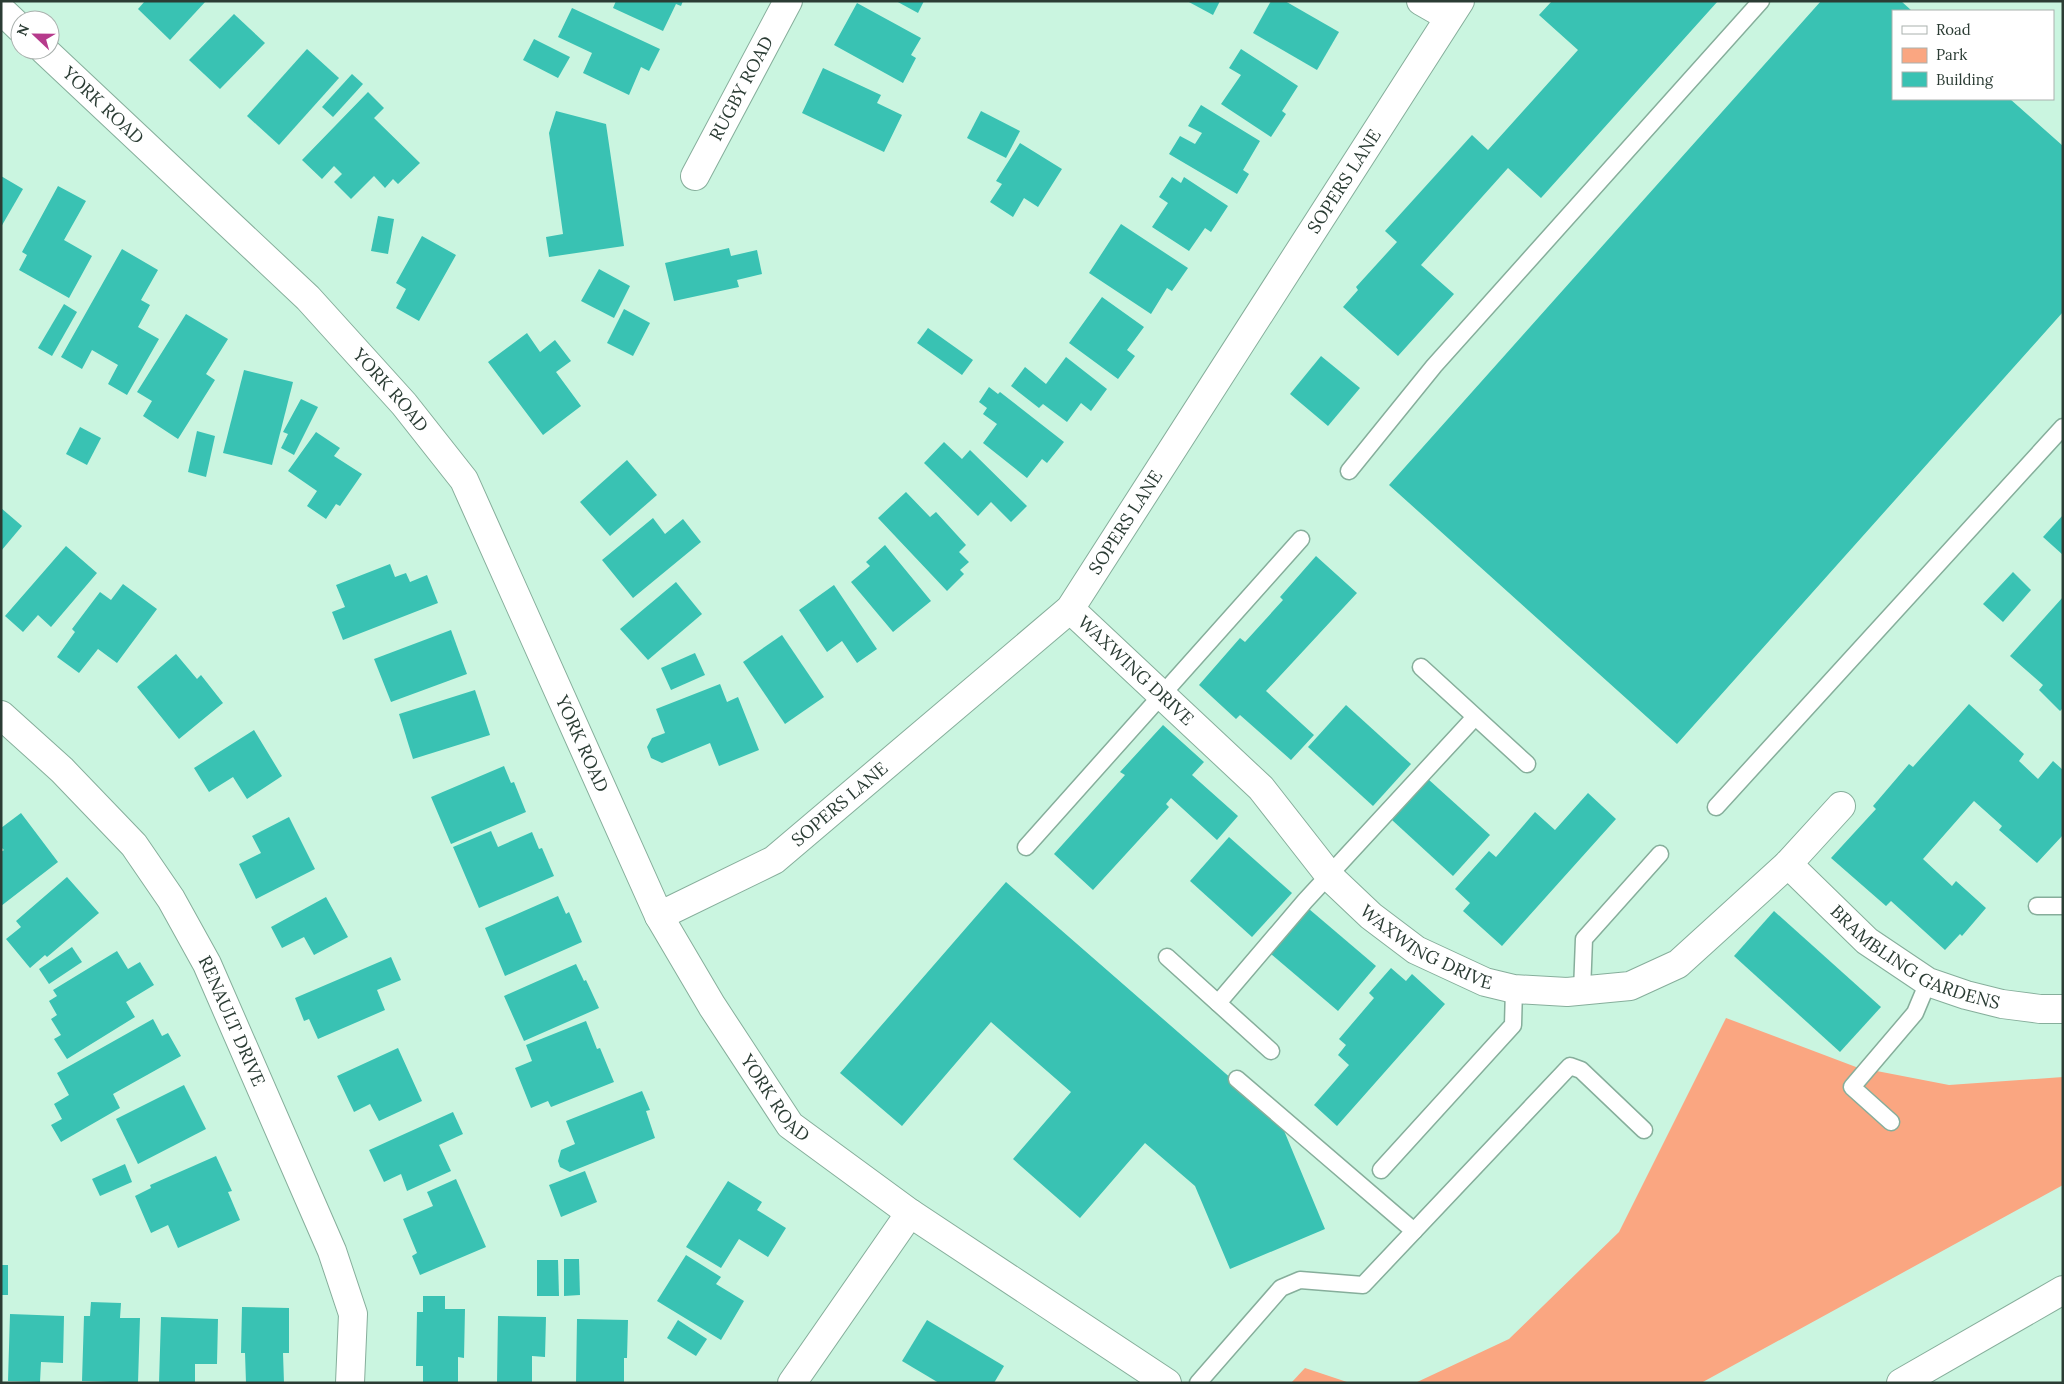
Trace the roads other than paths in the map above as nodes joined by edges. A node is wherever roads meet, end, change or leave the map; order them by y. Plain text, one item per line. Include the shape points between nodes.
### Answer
1 (788, 1) edge
2 (1421, 1) edge
3 (1761, 1) edge
4 (1455, 9) edge
5 (55, 60) edge
6 (695, 176) dead end
7 (2063, 427) edge
8 (1349, 471) dead end
9 (1301, 539) dead end
10 (1070, 609) junction
11 (1421, 667) dead end
12 (1162, 695) junction
13 (1, 715) edge
14 (1475, 716) junction
15 (1527, 764) dead end
16 (1841, 806) dead end
17 (1716, 807) dead end
18 (1026, 846) dead end
19 (1660, 854) dead end
20 (1788, 864) junction
21 (1330, 876) junction
22 (2037, 906) dead end
23 (2063, 906) edge
24 (658, 916) junction
25 (1167, 957) dead end
26 (1928, 982) junction
27 (1514, 989) junction
28 (1582, 991) junction
29 (1218, 1003) junction
30 (2063, 1009) edge
31 (1271, 1051) dead end
32 (1237, 1079) dead end
33 (1891, 1122) dead end
34 (1644, 1130) dead end
35 (1381, 1170) dead end
36 (910, 1214) junction
37 (1414, 1231) junction
38 (2063, 1290) edge
39 (350, 1383) edge
40 (792, 1383) edge
41 (1167, 1383) edge
42 (1198, 1383) edge
43 (1900, 1383) edge

1 - 6 street, RUGBY ROAD
2 - 4 street
3 - 8 lane via 1434,366
4 - 10 street, SOPERS LANE
5 - 24 street, YORK ROAD via 308,298 404,404 464,480
7 - 17 lane
9 - 12 lane
10 - 12 street, WAXWING DRIVE
10 - 24 street, SOPERS LANE via 774,860
11 - 14 lane
12 - 18 lane
12 - 21 street, WAXWING DRIVE via 1261,788
13 - 39 street, RENAULT DRIVE via 62,770 134,845 171,899 207,964 335,1260 353,1314
14 - 15 lane
14 - 21 lane
16 - 20 street, WAXWING DRIVE
19 - 28 lane via 1584,940
20 - 26 street, BRAMBLING GARDENS via 1867,940
20 - 28 street, WAXWING DRIVE via 1678,964 1630,986
21 - 27 street, WAXWING DRIVE via 1371,916 1416,950 1485,982
21 - 29 lane
22 - 23 lane
24 - 36 street, YORK ROAD via 790,1125
25 - 29 lane
26 - 30 street, BRAMBLING GARDENS via 2002,1004
26 - 33 lane via 1915,1012 1852,1087
27 - 28 street, WAXWING DRIVE
27 - 35 lane via 1513,1025
29 - 31 lane
32 - 37 lane
34 - 37 lane via 1581,1070 1570,1066
36 - 40 street
36 - 41 street, YORK ROAD
37 - 42 lane via 1363,1285 1300,1280 1281,1288
38 - 43 street

